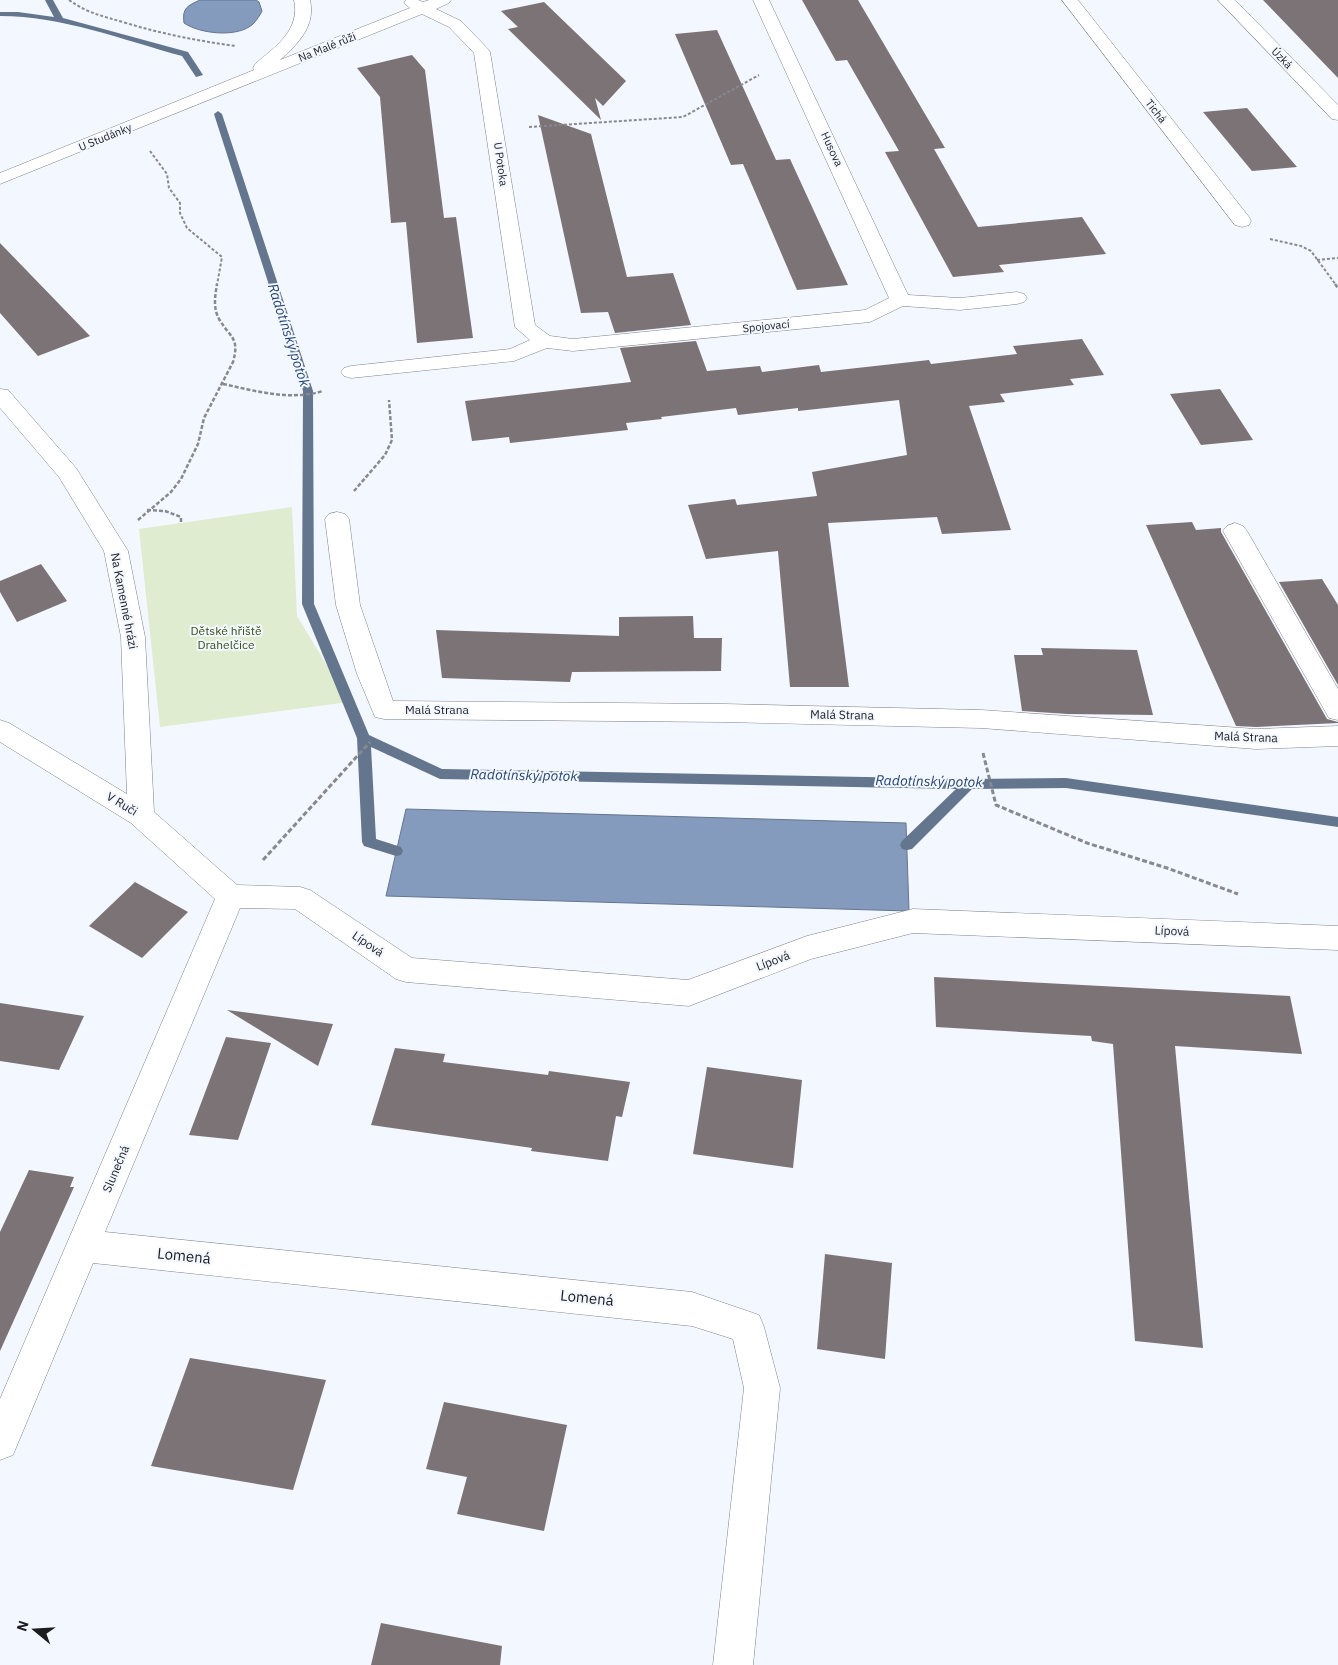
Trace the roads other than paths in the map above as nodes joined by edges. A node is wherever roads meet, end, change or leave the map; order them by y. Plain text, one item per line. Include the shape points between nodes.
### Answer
1 (302, 0) edge
2 (403, 0) edge
3 (443, 0) edge
4 (760, 0) edge
5 (1070, 0) edge
6 (1226, 0) edge
7 (423, 8) junction
8 (253, 77) junction
9 (210, 94) joint
10 (1338, 115) edge
11 (0, 179) edge
12 (1242, 221) road end
13 (1017, 298) dead end
14 (900, 300) junction
15 (544, 341) junction
16 (351, 372) dead end
17 (0, 395) edge
18 (337, 519) road end
19 (1235, 531) dead end
20 (1338, 711) edge
21 (0, 730) edge
22 (1338, 736) edge
23 (141, 816) junction
24 (230, 896) junction
25 (1338, 938) edge
26 (84, 1246) junction
27 (0, 1442) edge
28 (733, 1665) edge

1 - 8 street via 306,8 301,29
2 - 7 street, U Potoka
3 - 7 street, Na Malé růži
4 - 14 street, Husova
5 - 12 street, Tichá
6 - 10 street, Úzká
7 - 8 street, Na Malé růži
7 - 15 street, U Potoka via 455,24 482,52 525,327
8 - 9 street, Na Malé růži
9 - 11 street, U Studánky
13 - 14 street via 960,304
14 - 15 street, Spojovací via 870,316 573,345
15 - 16 street via 514,355
17 - 23 street, Na Kamenné hrázi via 68,473 116,551 133,637
18 - 22 street, Malá Strana via 348,605 384,710 981,718 1256,739
19 - 20 street
21 - 23 street, V Ruči
23 - 24 street, V Ruči
24 - 25 street, Lípová via 300,898 406,970 689,993 807,948 913,921
24 - 26 street, Slunečná
26 - 27 street, Slunečná
26 - 28 street, Lomená via 692,1309 747,1327 762,1388

